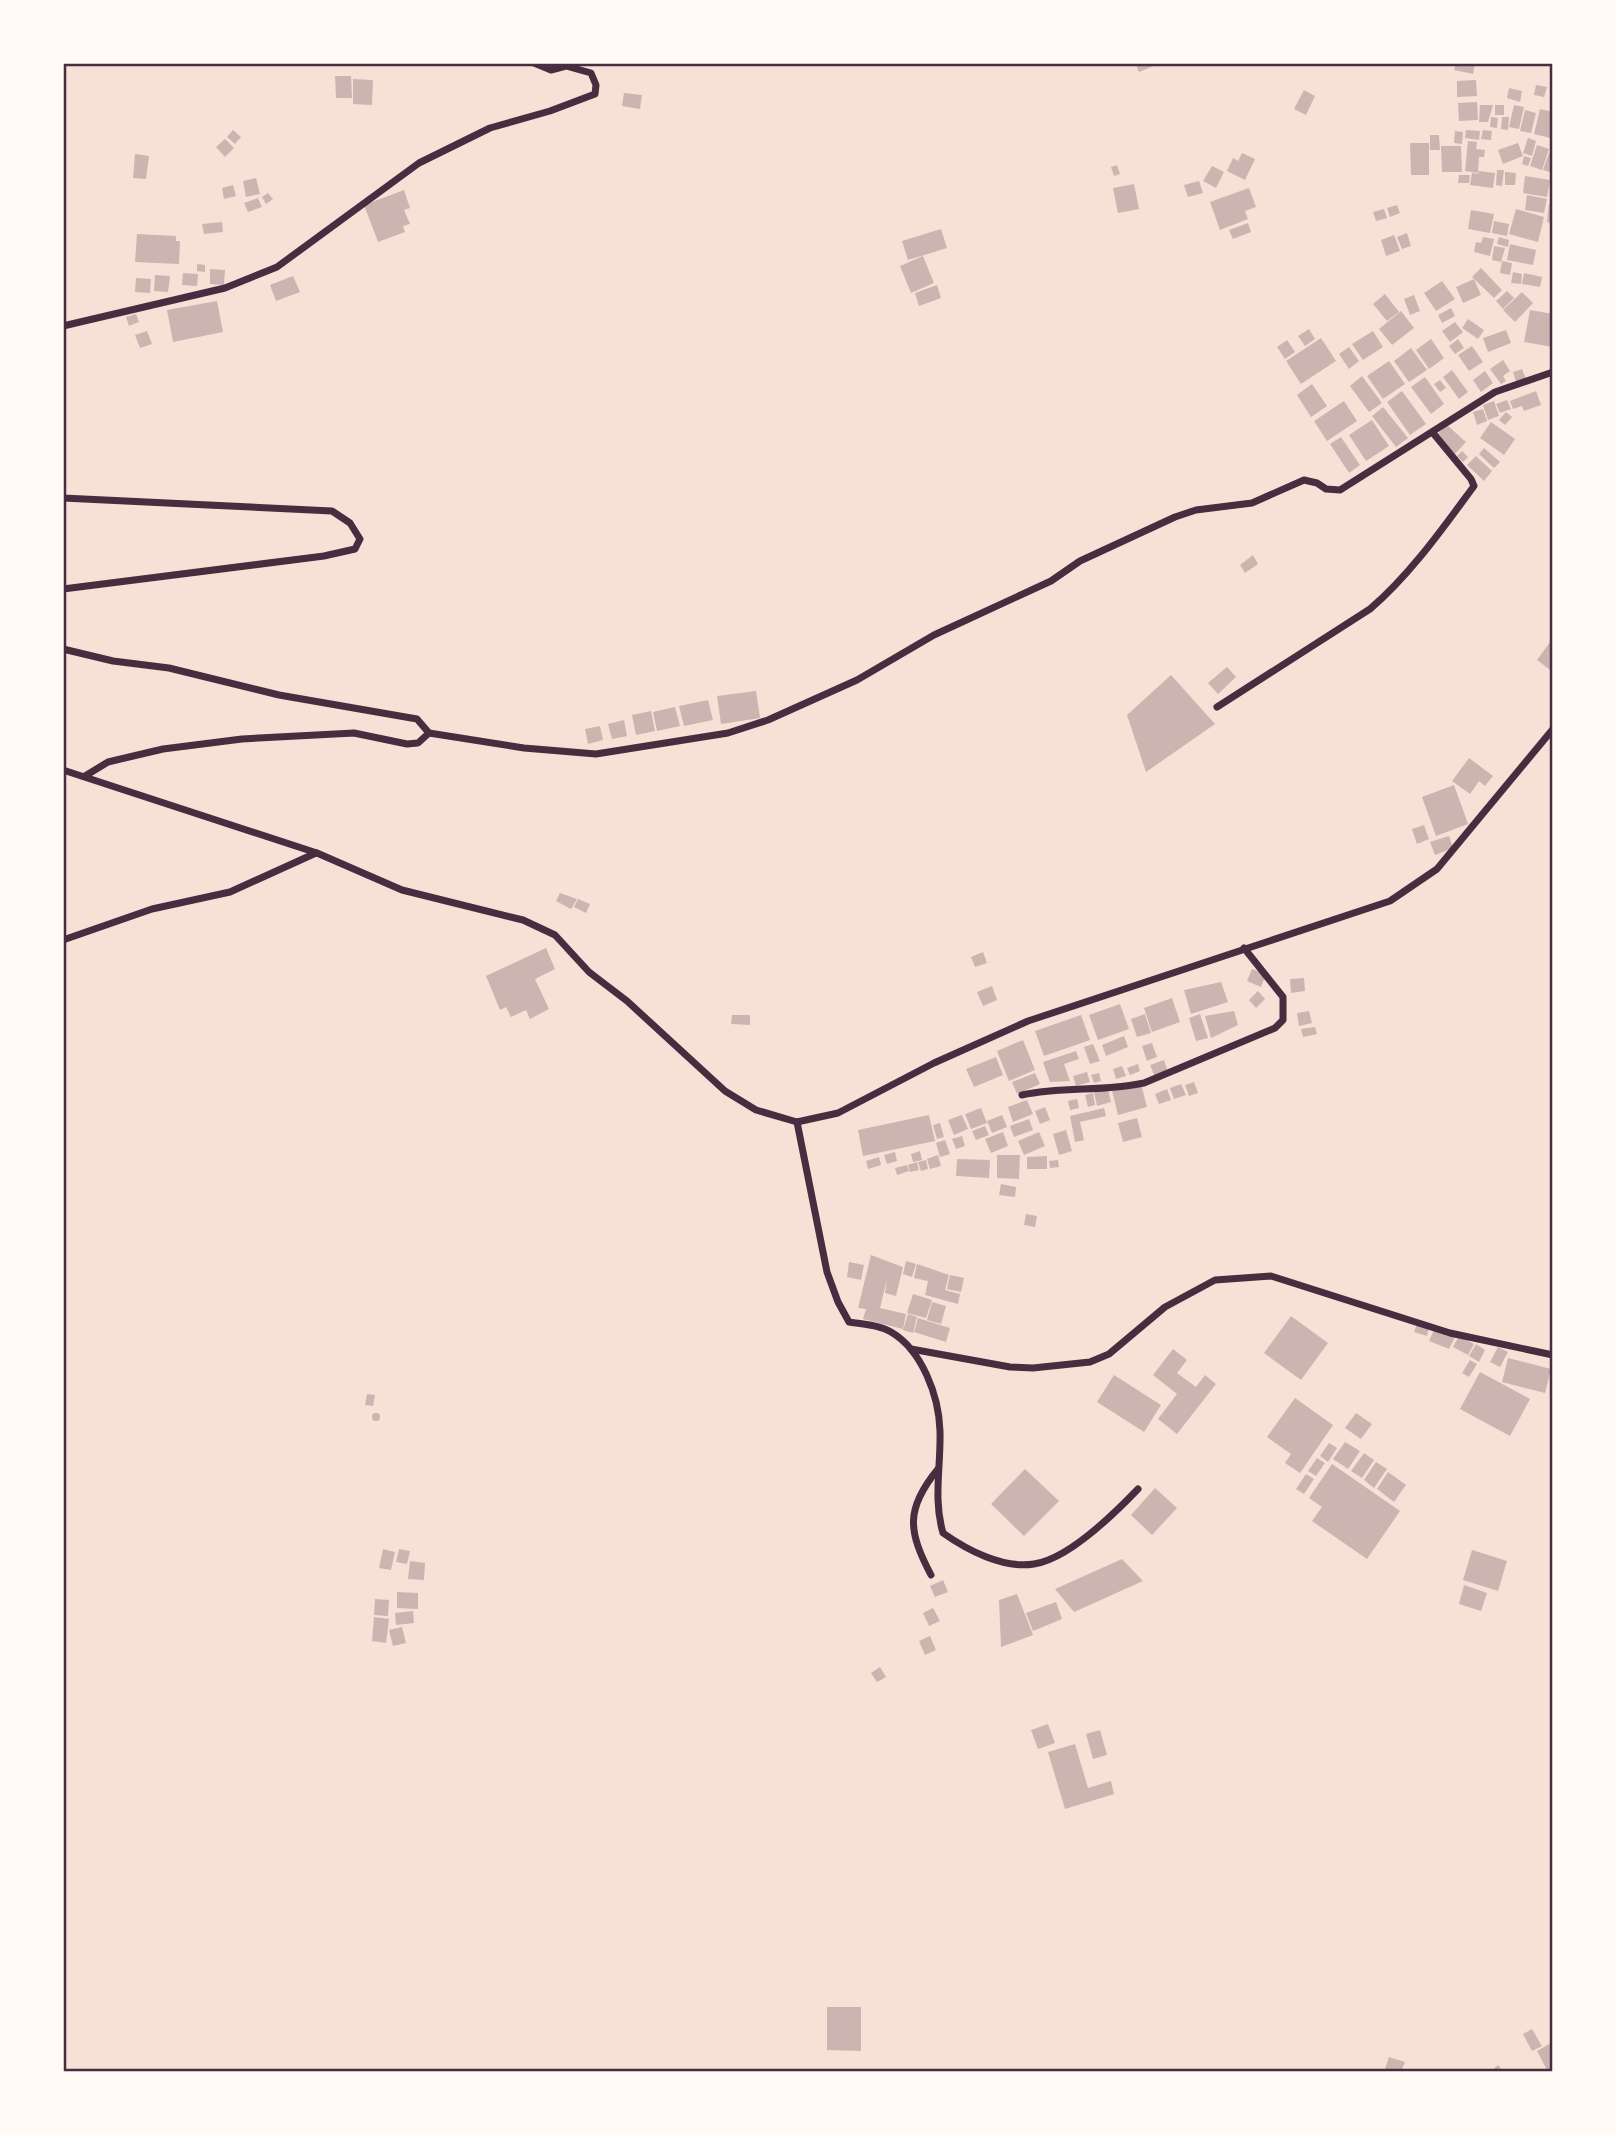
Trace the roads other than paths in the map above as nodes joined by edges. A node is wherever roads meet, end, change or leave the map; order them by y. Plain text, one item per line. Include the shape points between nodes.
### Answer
1 (534, 63) edge
2 (63, 326) edge
3 (1553, 372) edge
4 (1433, 433) junction
5 (63, 498) edge
6 (63, 589) edge
7 (63, 649) edge
8 (1217, 708) dead end
9 (1553, 729) edge
10 (429, 733) junction
11 (63, 770) edge
12 (85, 776) junction
13 (317, 853) junction
14 (63, 940) edge
15 (1244, 948) junction
16 (1022, 1096) dead end
17 (797, 1122) junction
18 (911, 1349) junction
19 (1553, 1355) edge
20 (938, 1469) junction
21 (1138, 1489) dead end
22 (931, 1575) dead end

1 - 2 street via 551,70 566,66 591,73 595,94 490,128 419,163 277,267 225,288
3 - 4 street via 1495,392
4 - 8 street via 1474,486 1455,512 1370,609
4 - 10 street via 1340,491 1304,480 1252,503 1196,510 1162,523 934,635 856,680 729,733 596,754
5 - 6 street via 332,511 351,523 360,539 355,549 324,556
7 - 10 street via 417,719
9 - 15 street via 1437,869 1390,901
10 - 12 street via 418,743 407,744 354,733 242,739 119,760
11 - 12 street
12 - 13 street
13 - 14 street via 230,892 152,909
13 - 17 street via 402,890 523,920 555,935 589,972 725,1091 756,1110
15 - 16 street via 1283,997 1283,1020 1275,1028 1143,1083
15 - 17 street via 1028,1021 933,1063 838,1113
17 - 18 street via 827,1272 838,1302 849,1322 890,1332
18 - 19 street via 1010,1367 1090,1362 1109,1353 1165,1307 1215,1280 1271,1276 1450,1333
18 - 20 street via 922,1364 938,1410
20 - 21 street via 938,1514 943,1533 982,1555 1016,1564 1035,1564 1070,1547
20 - 22 street via 914,1506 912,1532

